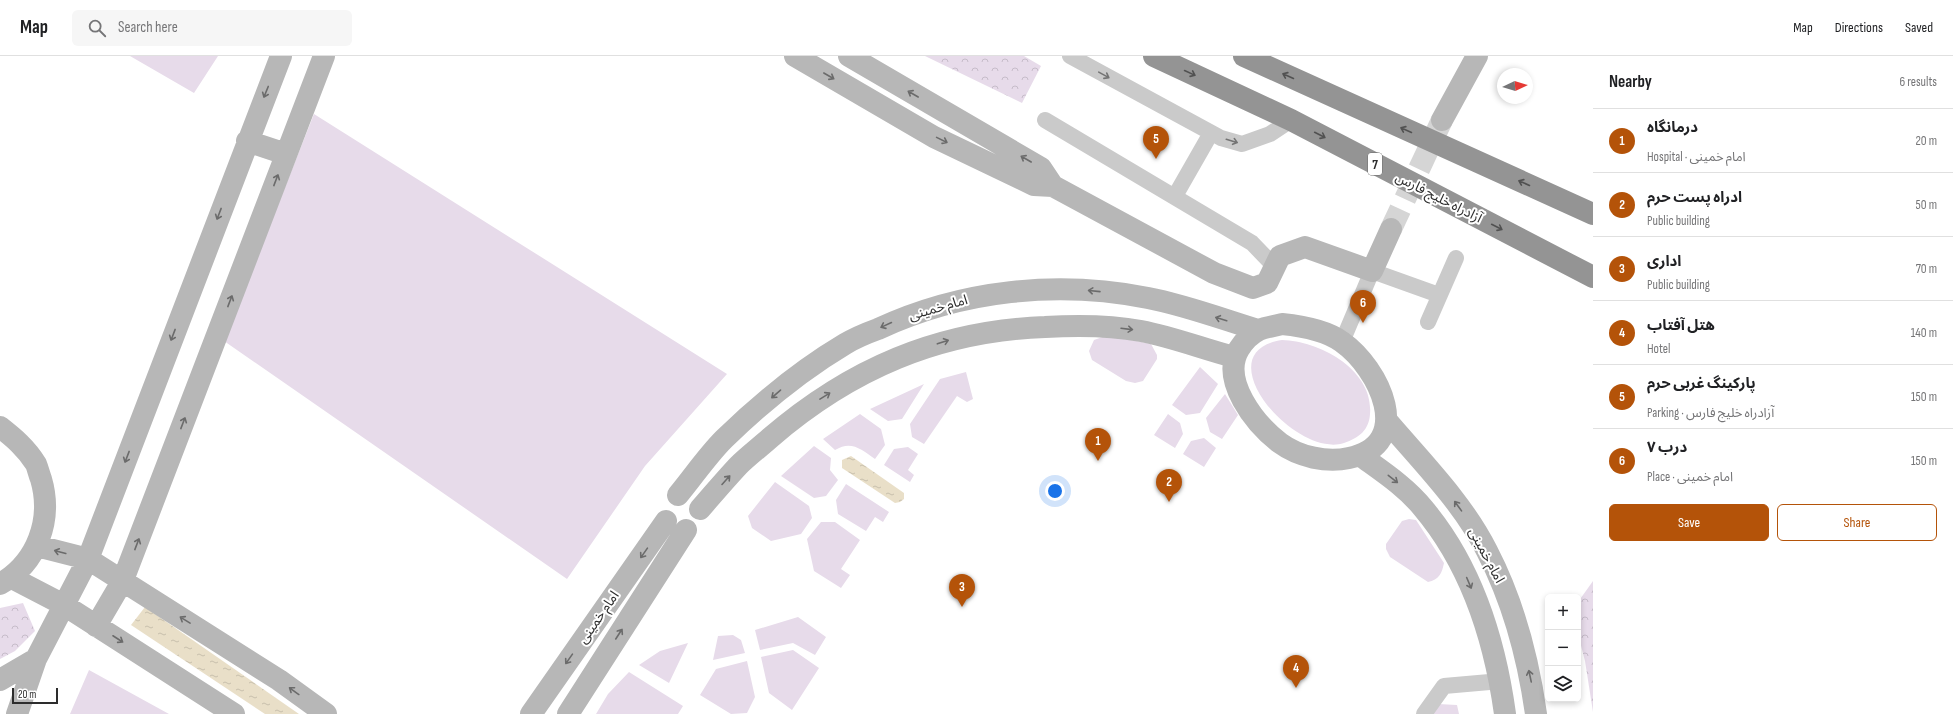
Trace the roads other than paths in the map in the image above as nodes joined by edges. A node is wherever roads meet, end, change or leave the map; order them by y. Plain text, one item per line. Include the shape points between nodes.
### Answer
1 (281, 56) edge
2 (324, 56) edge
3 (795, 56) edge
4 (848, 56) edge
5 (1070, 56) edge
6 (1154, 56) edge
7 (1244, 56) edge
8 (1477, 56) edge
9 (1045, 120) dead end
10 (1290, 120) junction
11 (1442, 120) tunnel mouth
12 (1211, 133) junction
13 (247, 141) junction
14 (286, 154) junction
15 (1052, 186) junction
16 (1175, 196) junction
17 (1560, 200) junction
18 (1593, 202) edge
19 (1593, 214) edge
20 (1391, 229) tunnel mouth
21 (1456, 258) dead end
22 (1276, 267) junction
23 (1372, 271) junction
24 (1593, 277) edge
25 (1439, 295) junction
26 (1428, 322) dead end
27 (1258, 330) junction
28 (1342, 342) junction
29 (1234, 357) junction
30 (1387, 421) junction
31 (0, 427) edge
32 (1361, 456) junction
33 (678, 495) junction
34 (700, 508) junction
35 (666, 521) junction
36 (686, 530) junction
37 (37, 546) junction
38 (88, 559) junction
39 (123, 580) junction
40 (6, 581) edge
41 (64, 605) junction
42 (96, 626) junction
43 (36, 659) junction
44 (0, 680) edge
45 (1501, 681) junction
46 (16, 714) edge
47 (234, 714) edge
48 (326, 714) edge
49 (530, 714) edge
50 (568, 714) edge
51 (1424, 714) edge
52 (1505, 714) edge
53 (1536, 714) edge

1 -> 13 street
2 - 14 street
3 -> 15 street via 934,137 1034,185
15 -> 4 street via 1041,168
5 -> 12 street
6 -> 10 highway, آزادراه خلیج فارس / 7
17 -> 7 highway
8 - 11 street
9 - 16 street
12 -> 10 street via 1242,144 1270,134
10 -> 24 highway, آزادراه خلیج فارس / 7
12 - 16 street
13 - 14 street
13 -> 38 street
39 -> 14 street
15 - 22 street via 1214,273 1253,288 1267,284
16 - 22 street via 1252,243
17 - 18 highway
17 - 19 highway
20 - 23 street
21 - 25 street
22 - 23 street via 1280,256 1305,247
23 - 25 street
23 - 28 street
25 - 26 street
27 - 28 street via 1282,324 1306,326
27 - 29 street via 1244,342
27 -> 33 street, امام خمینی via 1148,298 1092,290 1035,289 980,295 936,306 846,343 785,386 723,440
28 - 30 street via 1366,365 1378,384 1385,404
29 - 32 street via 1237,386 1248,408 1281,443 1311,457 1329,461
34 -> 29 street via 739,465 811,405 869,370 953,338 1015,328 1078,325 1111,327 1142,331
30 - 32 street via 1382,436 1374,447
53 -> 30 street, امام خمینی via 1521,635 1487,550 1448,492
31 - 37 street via 21,443 36,466 45,492 45,519
32 -> 45 street, امام خمینی via 1396,481 1424,509 1458,557 1492,643
33 - 34 street via 694,499
33 - 35 street via 666,505
34 - 36 street via 698,522
35 - 36 street via 674,529
35 -> 49 street, امام خمینی
50 -> 36 street, امام خمینی
38 -> 37 street
37 - 40 street via 26,563
38 - 39 street
38 - 41 street
39 - 42 street
48 -> 39 street via 279,680
40 - 41 street
41 - 42 street
41 - 43 street
42 -> 47 street
43 - 44 street
43 - 46 street
45 - 51 street via 1444,686
45 - 52 street, امام خمینی

